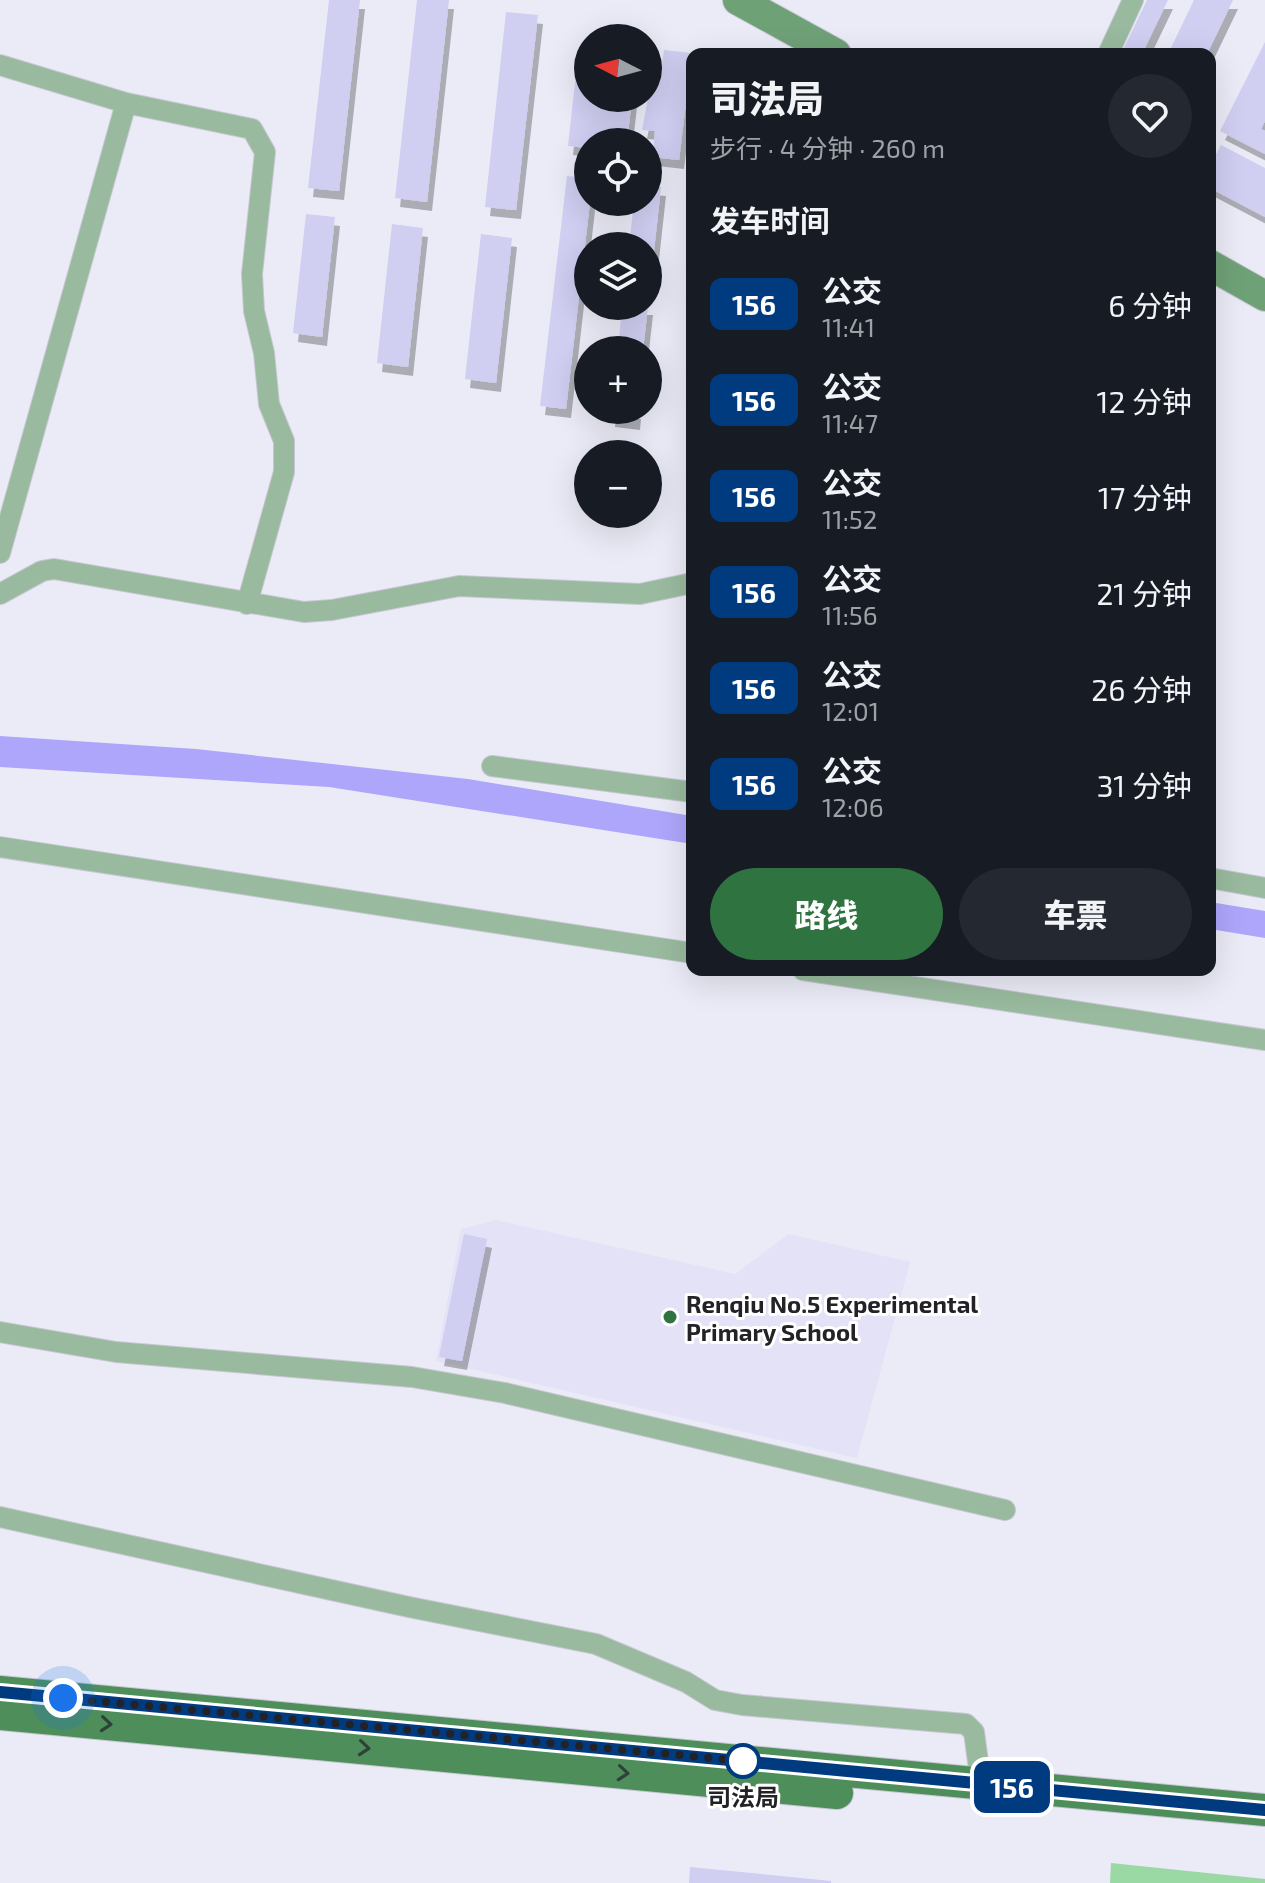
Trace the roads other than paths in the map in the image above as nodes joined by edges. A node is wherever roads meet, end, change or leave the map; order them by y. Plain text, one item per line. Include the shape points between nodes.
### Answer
1 (738, 0) edge
2 (1133, 0) edge
3 (825, 48) edge
4 (1111, 48) edge
5 (0, 65) edge
6 (126, 103) junction
7 (1216, 268) edge
8 (1265, 296) edge
9 (0, 553) edge
10 (686, 584) edge
11 (0, 594) edge
12 (247, 604) junction
13 (492, 766) dead end
14 (686, 791) edge
15 (0, 847) edge
16 (1216, 879) edge
17 (1265, 888) edge
18 (686, 952) edge
19 (843, 976) edge
20 (1265, 1040) edge
21 (0, 1332) edge
22 (1005, 1510) dead end
23 (0, 1517) edge
24 (0, 1692) edge
25 (0, 1714) edge
26 (981, 1784) junction
27 (1265, 1810) edge
28 (1265, 1833) edge

1 - 3 main road
2 - 4 street
5 - 6 street
6 - 9 street
6 - 12 street via 252,129 265,152 252,274 254,311 269,404 284,441 284,472
7 - 8 main road
10 - 12 street via 640,594 459,586 304,612
11 - 12 street via 54,569
13 - 14 street
15 - 18 street
16 - 17 street
19 - 20 street
21 - 22 street via 116,1352 412,1377 505,1393
23 - 26 street via 596,1644 715,1700 966,1724 974,1732
24 - 26 main road
25 -> 28 main road
26 - 27 main road

